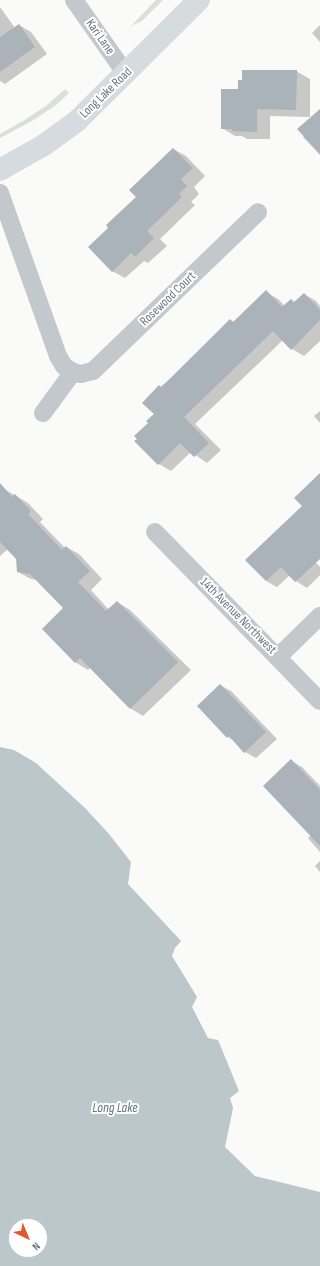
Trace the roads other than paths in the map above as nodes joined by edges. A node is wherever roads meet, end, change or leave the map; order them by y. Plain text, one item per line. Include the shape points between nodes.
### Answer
1 (74, 0) edge
2 (199, 0) edge
3 (126, 74) junction
4 (0, 170) edge
5 (0, 193) edge
6 (258, 212) dead end
7 (72, 372) junction
8 (43, 413) dead end
9 (155, 532) dead end
10 (320, 616) edge
11 (278, 656) junction
12 (320, 701) edge

1 - 3 street, Kari Lane
2 - 3 street, Long Lake Road
3 - 4 street, Long Lake Road via 77,121 44,145
5 - 7 street via 58,356 64,366
6 - 7 street, Rosewood Court via 93,371 82,374
7 - 8 street
9 - 11 street, 14th Avenue Northwest
10 - 11 street
11 - 12 street, 14th Avenue Northwest

